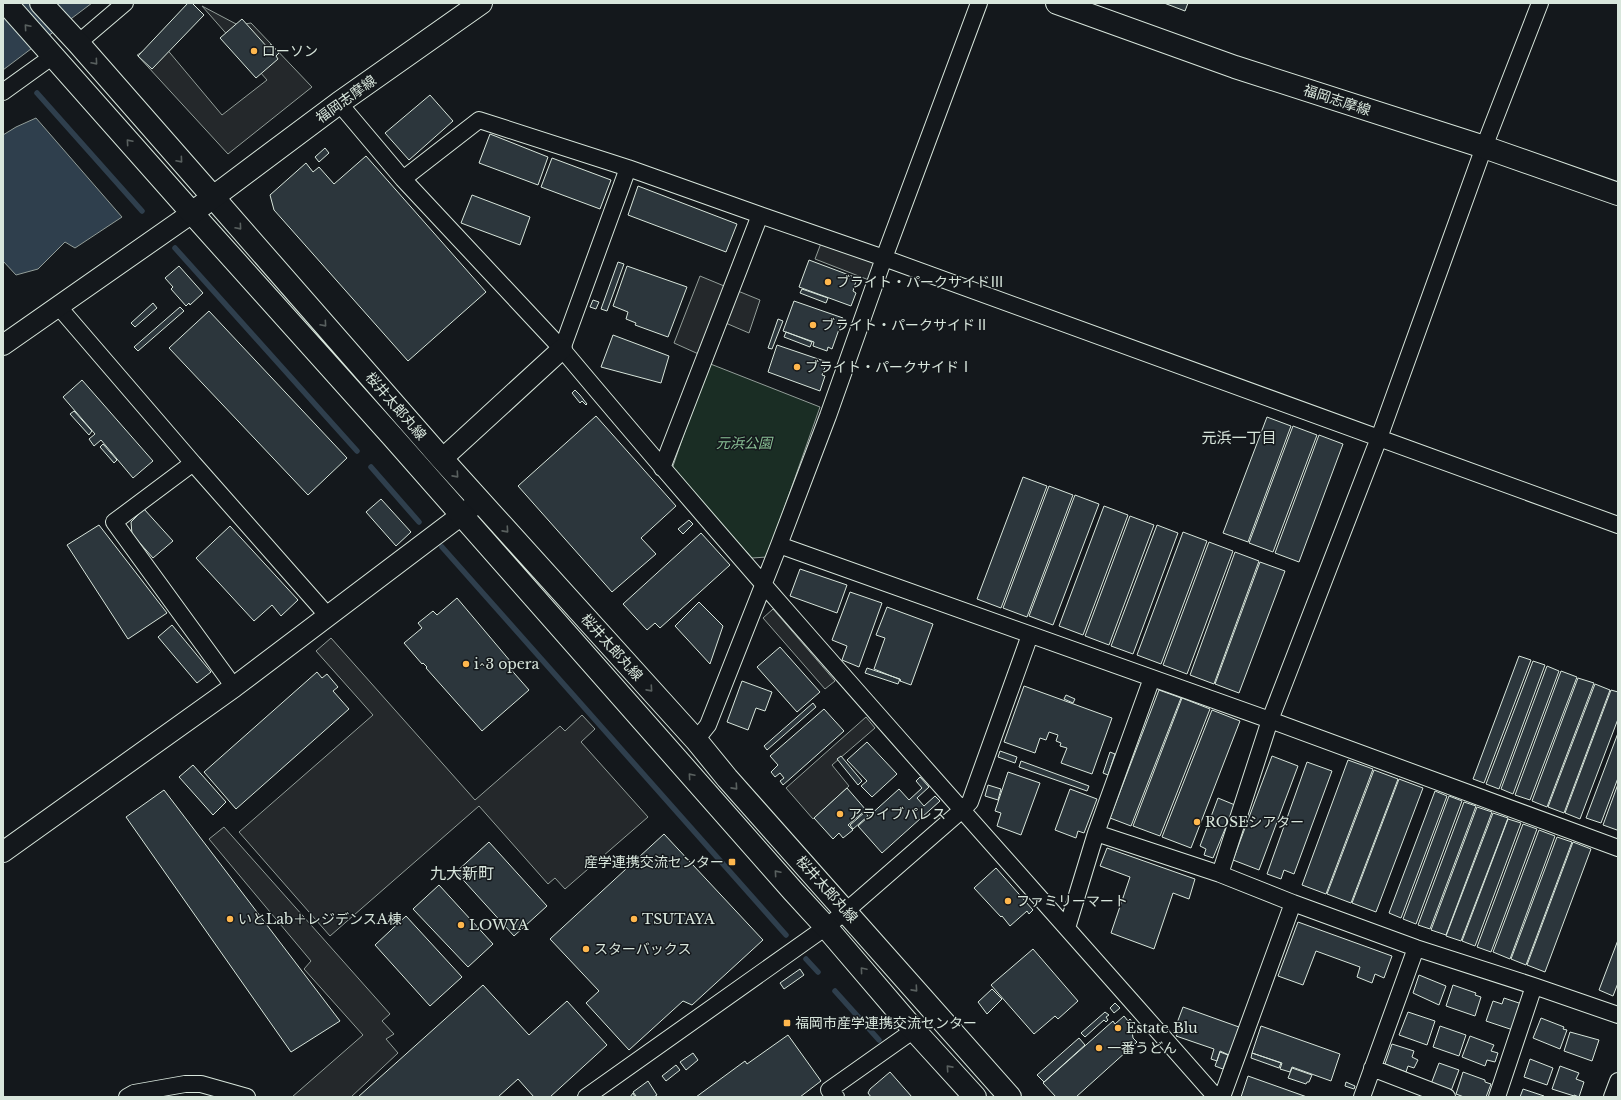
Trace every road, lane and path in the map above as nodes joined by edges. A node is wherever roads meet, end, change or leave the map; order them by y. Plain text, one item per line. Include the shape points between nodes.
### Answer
1 (6, 3) edge
2 (41, 3) edge
3 (126, 3) edge
4 (481, 3) edge
5 (979, 3) edge
6 (1057, 3) edge
7 (1540, 3) edge
8 (73, 38) junction
9 (50, 53) junction
10 (3, 92) edge
11 (339, 103) junction
12 (1484, 147) junction
13 (628, 168) junction
14 (403, 179) junction
15 (1618, 194) edge
16 (213, 197) junction
17 (192, 213) junction
18 (760, 215) junction
19 (884, 258) junction
20 (58, 306) junction
21 (3, 345) edge
22 (562, 349) junction
23 (1379, 438) junction
24 (442, 459) junction
25 (193, 464) junction
26 (662, 468) junction
27 (480, 501) junction
28 (462, 516) junction
29 (1618, 525) edge
30 (779, 545) junction
31 (763, 585) junction
32 (328, 616) junction
33 (1030, 635) junction
34 (1152, 678) junction
35 (234, 687) junction
36 (1270, 720) junction
37 (696, 740) junction
38 (962, 810) junction
39 (1096, 833) junction
40 (1618, 848) edge
41 (3, 852) edge
42 (1220, 874) junction
43 (1293, 903) junction
44 (846, 911) junction
45 (826, 927) junction
46 (1067, 928) junction
47 (1416, 948) junction
48 (1534, 986) junction
49 (1618, 1015) edge
50 (914, 1030) junction
51 (1372, 1068) junction
52 (1618, 1081) edge
53 (828, 1095) edge
54 (127, 1097) edge
55 (246, 1097) edge
56 (586, 1097) edge
57 (975, 1097) edge
58 (1010, 1097) edge
59 (1216, 1097) edge
60 (1222, 1097) edge
61 (1362, 1097) edge
62 (1447, 1097) edge
63 (1497, 1097) edge
64 (1612, 1097) edge

9 -> 1 main road
2 - 8 main road
3 - 8 street
4 - 11 main road, 福岡志摩線
5 - 19 street
6 - 12 main road, 福岡志摩線 via 1235,67
7 - 12 street
8 -> 16 main road
9 - 10 street
17 -> 9 main road
11 - 14 street
11 - 16 main road, 福岡志摩線
12 - 15 main road, 福岡志摩線
12 - 23 street
13 - 14 street via 479,120
13 - 18 street
13 - 22 street
14 - 22 street
16 - 17 main road, 福岡志摩線
16 -> 24 main road, 桜井太郎丸線
17 - 20 street
17 - 28 main road, 桜井太郎丸線
18 - 19 street
18 - 26 street
19 - 23 street
19 - 30 street
20 - 21 street
20 - 25 street
22 - 24 street
22 - 26 street
23 - 29 street
23 - 36 street
24 -> 27 main road, 桜井太郎丸線
25 - 32 street
25 - 35 street via 114,522
26 - 31 street
27 - 28 street
27 -> 37 main road, 桜井太郎丸線
28 - 32 street
45 -> 28 main road, 桜井太郎丸線
30 - 31 street
30 - 33 street
31 - 37 street via 708,726
31 - 38 street
32 - 35 street
33 - 34 street
33 - 38 street via 970,802
34 - 36 street
34 - 39 street
35 - 41 street
36 - 40 street
36 - 42 street
37 -> 44 main road, 桜井太郎丸線
38 - 44 street
38 - 46 street
39 - 42 street
39 - 46 street
42 - 43 street
43 - 47 street
43 - 60 street
44 - 45 street
44 -> 58 main road, 桜井太郎丸線
50 -> 45 main road, 桜井太郎丸線
45 - 56 street
46 - 59 street
47 - 48 street
47 - 51 street
48 - 49 street
48 - 63 street
50 - 53 street
57 -> 50 main road, 桜井太郎丸線
51 - 61 street
51 - 62 street
52 - 64 street
54 - 55 street via 134,1093 185,1084 201,1084

